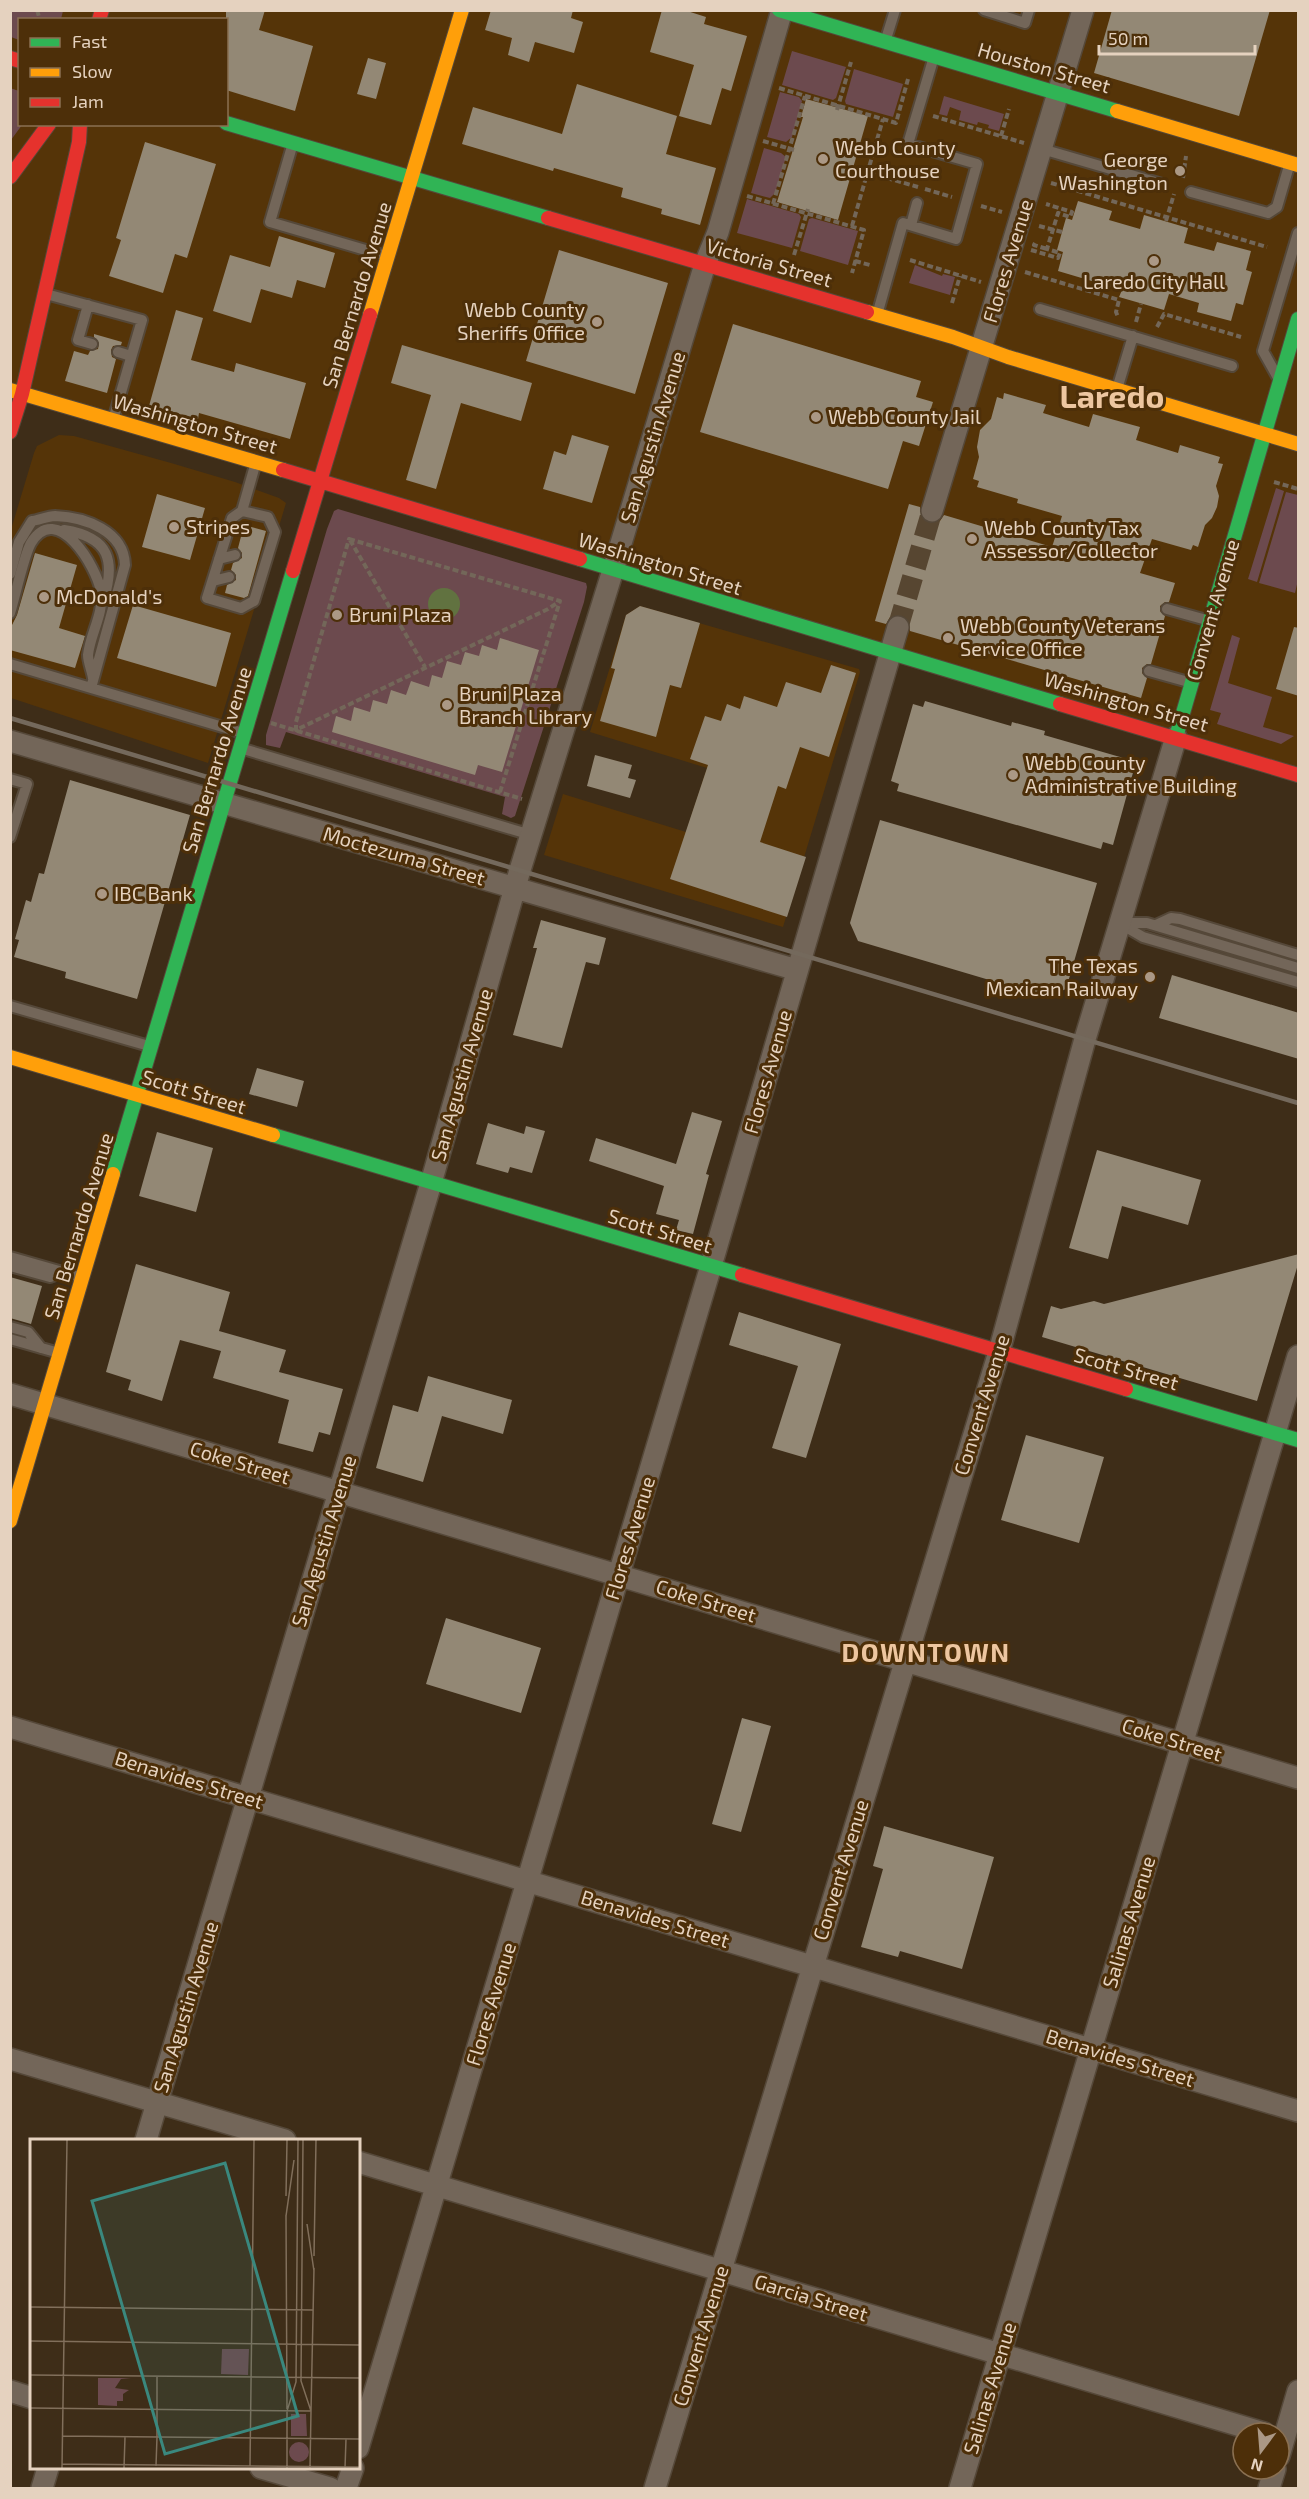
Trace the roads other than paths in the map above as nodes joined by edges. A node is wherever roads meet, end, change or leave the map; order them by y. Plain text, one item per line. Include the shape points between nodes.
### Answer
1 (462, 10) edge
2 (895, 10) edge
3 (984, 10) edge
4 (1029, 10) edge
5 (1083, 10) edge
6 (781, 11) edge
7 (885, 42) junction
8 (934, 56) junction
9 (1058, 93) junction
10 (228, 124) edge
11 (48, 126) edge
12 (80, 126) edge
13 (293, 143) junction
14 (1033, 146) junction
15 (1294, 163) edge
16 (10, 177) edge
17 (413, 178) junction
18 (1162, 184) dead end
19 (1191, 192) dead end
20 (917, 203) dead end
21 (911, 225) junction
22 (1299, 233) edge
23 (389, 257) junction
24 (705, 264) junction
25 (45, 293) junction
26 (88, 305) junction
27 (1040, 309) dead end
28 (877, 315) junction
29 (1299, 319) edge
30 (1133, 336) junction
31 (92, 344) dead end
32 (981, 347) junction
33 (118, 352) dead end
34 (131, 356) junction
35 (1232, 366) dead end
36 (1280, 381) junction
37 (1117, 389) junction
38 (16, 392) edge
39 (113, 420) junction
40 (10, 432) edge
41 (1264, 434) junction
42 (1299, 444) edge
43 (256, 462) junction
44 (321, 481) junction
45 (242, 511) junction
46 (932, 511) tunnel mouth
47 (56, 529) junction
48 (289, 536) junction
49 (15, 540) edge
50 (236, 555) dead end
51 (219, 559) junction
52 (613, 570) junction
53 (10, 574) edge
54 (229, 577) dead end
55 (213, 581) junction
56 (268, 605) junction
57 (1167, 609) dead end
58 (10, 613) edge
59 (99, 614) junction
60 (1210, 621) junction
61 (898, 627) tunnel mouth
62 (891, 654) junction
63 (10, 664) edge
64 (1149, 671) dead end
65 (92, 683) junction
66 (1192, 683) junction
67 (244, 734) junction
68 (1176, 737) junction
69 (10, 741) edge
70 (240, 748) junction
71 (1299, 775) edge
72 (10, 779) edge
73 (224, 803) junction
74 (531, 835) junction
75 (10, 837) edge
76 (515, 888) junction
77 (1119, 923) junction
78 (1156, 925) junction
79 (1299, 955) edge
80 (1299, 968) edge
81 (797, 970) junction
82 (1299, 982) edge
83 (10, 1006) edge
84 (152, 1047) junction
85 (10, 1057) edge
86 (138, 1096) junction
87 (431, 1183) junction
88 (10, 1257) edge
89 (10, 1266) edge
90 (711, 1266) junction
91 (63, 1272) junction
92 (84, 1278) junction
93 (10, 1327) edge
94 (10, 1339) edge
95 (41, 1348) junction
96 (999, 1352) junction
97 (61, 1354) junction
98 (1299, 1356) edge
99 (10, 1394) edge
100 (45, 1405) junction
101 (1275, 1433) junction
102 (1299, 1440) edge
103 (339, 1492) junction
104 (10, 1521) edge
105 (618, 1575) junction
106 (904, 1660) junction
107 (10, 1727) edge
108 (1182, 1743) junction
109 (1299, 1778) edge
110 (248, 1797) junction
111 (528, 1881) junction
112 (812, 1966) junction
113 (1091, 2049) junction
114 (10, 2059) edge
115 (157, 2102) junction
116 (1299, 2111) edge
117 (146, 2139) edge
118 (282, 2139) edge
119 (360, 2164) edge
120 (437, 2186) junction
121 (721, 2271) junction
122 (1000, 2354) junction
123 (10, 2391) edge
124 (1299, 2391) edge
125 (30, 2397) edge
126 (1288, 2421) edge
127 (1231, 2426) edge
128 (360, 2441) edge
129 (48, 2469) edge
130 (264, 2469) edge
131 (352, 2469) edge
132 (42, 2488) edge
133 (330, 2488) edge
134 (346, 2488) edge
135 (655, 2488) edge
136 (960, 2488) edge

1 - 17 main road, San Bernardo Avenue
2 - 7 lane
3 - 4 lane via 1025,23
5 - 9 street, Flores Avenue
6 - 7 main road, Houston Street
6 - 24 street, San Agustin Avenue via 718,232
7 - 8 main road, Houston Street
8 - 9 main road, Houston Street
8 - 21 lane via 909,144 977,164 956,238
9 - 14 street, Flores Avenue
9 - 15 main road, Houston Street
10 - 13 main road, Victoria Street
11 - 16 main road
12 - 25 main road
13 - 17 main road, Victoria Street
13 - 23 lane via 270,222
14 - 18 lane
14 - 32 street, Flores Avenue
15 - 19 lane via 1276,207 1268,213
17 - 23 main road, San Bernardo Avenue
17 - 24 main road, Victoria Street
20 - 21 lane
21 - 28 lane via 903,223
22 - 36 lane via 1263,351
23 - 44 main road, San Bernardo Avenue
24 - 28 main road, Victoria Street
24 - 52 street, San Agustin Avenue
25 - 26 lane
25 - 38 main road
26 - 31 lane via 78,340
26 - 34 lane via 141,320
27 - 30 lane
28 - 32 main road, Victoria Street
29 - 36 main road, Convent Avenue
30 - 35 lane
30 - 37 lane
32 - 37 main road, Victoria Street
32 - 46 street, Flores Avenue
33 - 34 lane
34 - 39 lane
36 - 41 main road, Convent Avenue
37 - 41 main road, Victoria Street
38 - 39 main road, Washington Street
38 - 40 main road
39 - 43 main road, Washington Street
41 - 42 main road, Victoria Street
41 - 60 main road, Convent Avenue
43 - 44 main road, Washington Street
43 - 45 lane
44 - 48 main road, San Bernardo Avenue
44 - 52 main road, Washington Street
45 - 48 lane via 268,517
45 - 51 lane via 232,518
47 - 58 lane via 43,531 31,543
47 - 59 lane via 68,534 94,573 101,592
47 - 59 lane via 90,538 108,555 110,581
48 - 56 main road, San Bernardo Avenue
48 - 56 lane via 266,547 259,571
49 - 53 lane
49 - 65 lane via 32,521 54,516 109,531 121,546 125,565
50 - 51 lane
51 - 55 lane
52 - 62 main road, Washington Street
52 - 74 street, San Agustin Avenue
54 - 55 lane
55 - 56 lane via 207,598 241,608
56 - 67 main road, San Bernardo Avenue
57 - 60 lane
59 - 65 lane via 88,657
60 - 66 main road, Convent Avenue
61 - 62 street, Flores Avenue
62 - 68 main road, Washington Street
62 - 81 street, Flores Avenue
63 - 65 lane
64 - 66 lane
65 - 67 lane
66 - 68 main road, Convent Avenue
67 - 70 main road, San Bernardo Avenue
68 - 71 main road, Washington Street
68 - 77 street, Convent Avenue
69 - 73 street, Moctezuma Street
70 - 73 main road, San Bernardo Avenue
70 - 74 lane
72 - 75 lane via 27,783
73 - 76 street, Moctezuma Street
73 - 84 main road, San Bernardo Avenue
74 - 76 street, San Agustin Avenue
76 - 81 street, Moctezuma Street
76 - 87 street, San Agustin Avenue
77 - 78 lane
77 - 82 lane via 1143,937
77 - 96 street, Convent Avenue
78 - 79 lane via 1171,918 1180,919
78 - 80 lane
81 - 90 street, Flores Avenue
83 - 84 lane
84 - 86 main road, San Bernardo Avenue
85 - 86 main road, Scott Street
86 - 87 main road, Scott Street
86 - 92 main road, San Bernardo Avenue
87 - 90 main road, Scott Street
87 - 103 street, San Agustin Avenue
88 - 91 lane
89 - 91 lane via 50,1277
90 - 96 main road, Scott Street
90 - 105 street, Flores Avenue
91 - 92 lane
92 - 97 main road, San Bernardo Avenue
93 - 95 lane via 28,1332
94 - 95 lane
95 - 97 lane
96 - 101 main road, Scott Street
96 - 106 street, Convent Avenue
97 - 100 main road, San Bernardo Avenue
98 - 101 street, Salinas Avenue
99 - 100 street, Coke Street
100 - 103 street, Coke Street
100 - 104 main road, San Bernardo Avenue
101 - 102 main road, Scott Street
101 - 108 street, Salinas Avenue
103 - 105 street, Coke Street
103 - 110 street, San Agustin Avenue
105 - 106 street, Coke Street
105 - 111 street, Flores Avenue
106 - 108 street, Coke Street
106 - 112 street, Convent Avenue
107 - 110 street, Benavides Street
108 - 109 street, Coke Street
108 - 113 street, Salinas Avenue
110 - 111 street, Benavides Street
110 - 115 street, San Agustin Avenue
111 - 112 street, Benavides Street
111 - 120 street, Flores Avenue
112 - 113 street, Benavides Street
112 - 121 street, Convent Avenue
113 - 116 street, Benavides Street
113 - 122 street, Salinas Avenue
114 - 115 street
115 - 117 street, San Agustin Avenue
115 - 118 street
119 - 120 street, Garcia Street
120 - 121 street, Garcia Street
120 - 128 street, Flores Avenue
121 - 122 street, Garcia Street
121 - 135 street, Convent Avenue
122 - 127 street, Garcia Street
122 - 136 street, Salinas Avenue
123 - 125 street
124 - 126 street
129 - 132 street
130 - 133 street
131 - 134 street

